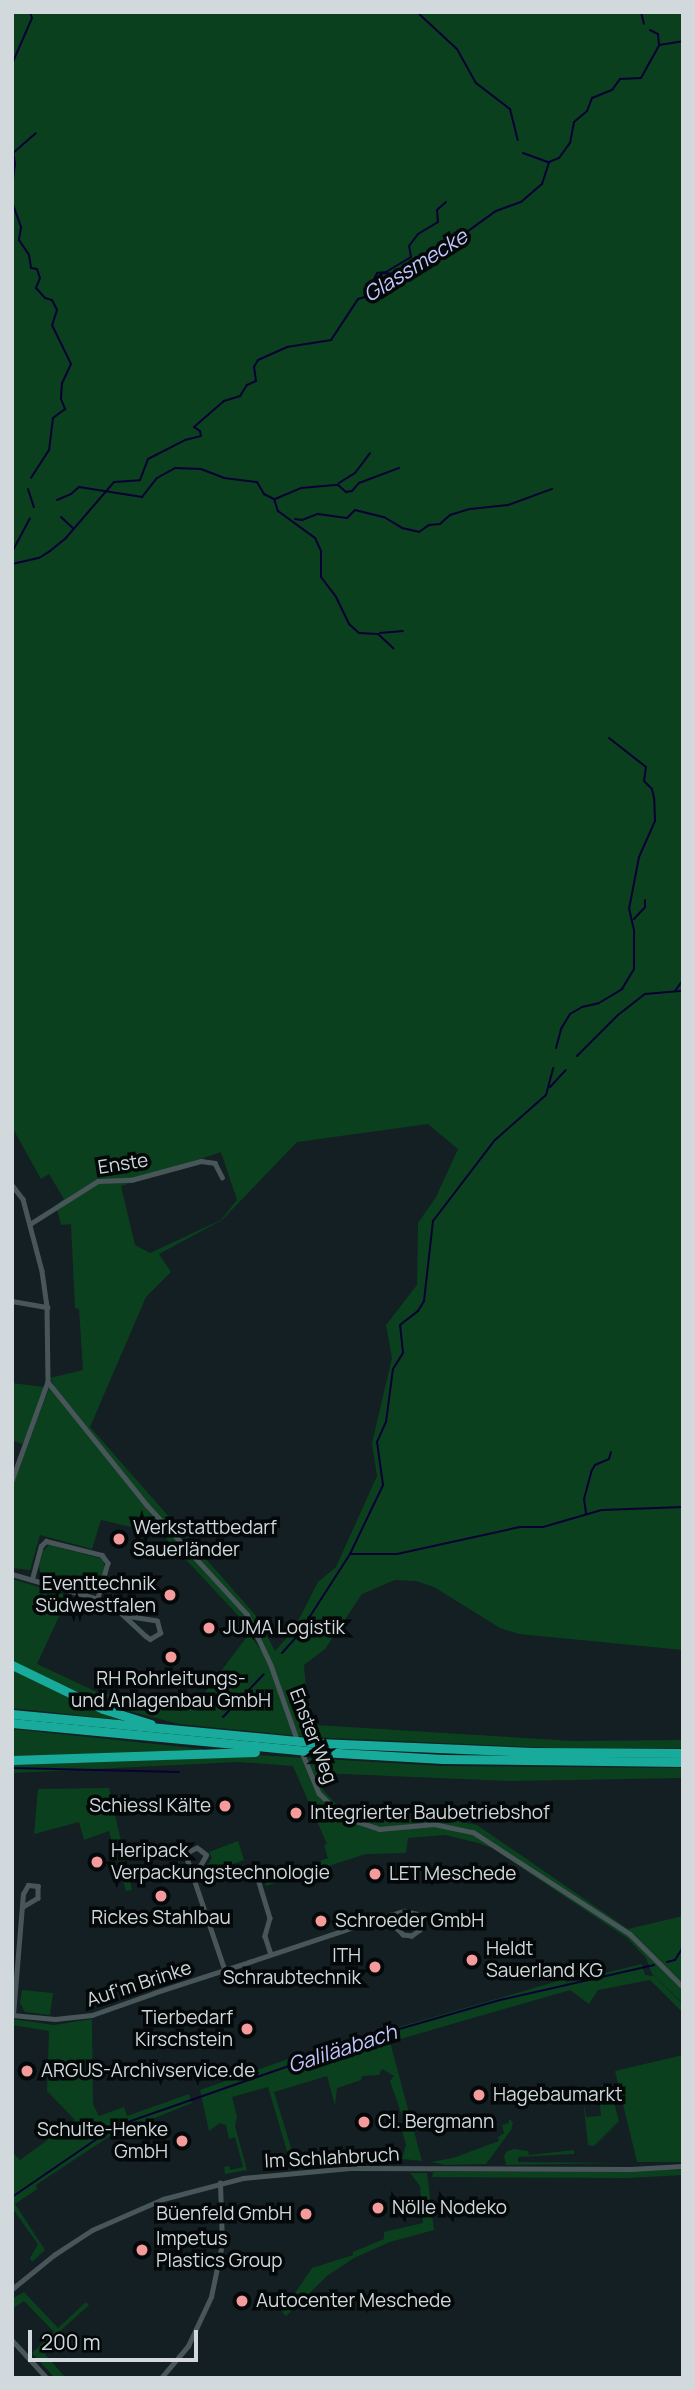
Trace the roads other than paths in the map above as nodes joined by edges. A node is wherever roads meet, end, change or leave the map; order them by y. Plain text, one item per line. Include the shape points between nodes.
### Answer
1 (222, 1177) dead end
2 (12, 1185) edge
3 (30, 1224) junction
4 (12, 1301) edge
5 (47, 1307) junction
6 (48, 1382) junction
7 (12, 1481) edge
8 (12, 1574) edge
9 (32, 1579) junction
10 (98, 1599) junction
11 (124, 1616) junction
12 (12, 1665) edge
13 (12, 1714) edge
14 (12, 1723) edge
15 (194, 1733) junction
16 (285, 1745) junction
17 (319, 1748) junction
18 (683, 1753) edge
19 (12, 1760) edge
20 (683, 1762) edge
21 (254, 1866) dead end
22 (194, 1876) junction
23 (23, 1907) junction
24 (391, 1915) junction
25 (271, 1954) junction
26 (225, 1970) junction
27 (683, 1987) edge
28 (13, 2015) edge
29 (683, 2165) edge
30 (220, 2183) junction
31 (12, 2289) edge
32 (12, 2340) edge
33 (47, 2378) edge
34 (161, 2378) edge

1 - 3 street, Enste via 215,1163 201,1161 131,1180 98,1181
2 - 3 street via 23,1199
3 - 5 street
4 - 5 street
5 - 6 street
6 - 7 street
6 - 27 street, Enster Weg via 146,1505 247,1614 271,1665 314,1785 328,1805 367,1827 444,1825 484,1837 630,1934
8 - 9 street
9 - 10 street
9 - 10 street via 46,1541 102,1555 108,1563
10 - 11 street
11 - 11 street via 148,1638 160,1633 157,1621
12 - 15 highway via 115,1713
13 - 15 highway
14 - 16 highway
15 - 16 highway
16 - 17 highway
16 - 19 highway
17 - 18 highway
17 - 20 highway via 508,1761
21 - 25 street via 270,1918 265,1936
22 - 22 street via 188,1854 197,1848 206,1855
22 - 26 street
23 - 23 street via 39,1896 38,1886 26,1887
23 - 28 street
24 - 24 street, Auf'm Brinke via 402,1936 420,1930 421,1920 415,1912
24 - 25 street, Auf'm Brinke
25 - 26 street, Auf'm Brinke
26 - 28 street, Auf'm Brinke via 92,2015 55,2019
29 - 30 street, Im Schlahbruch via 341,2169
30 - 31 street, Im Schlahbruch via 163,2199 92,2230
30 - 34 street via 222,2244 211,2297 188,2346
32 - 33 street

